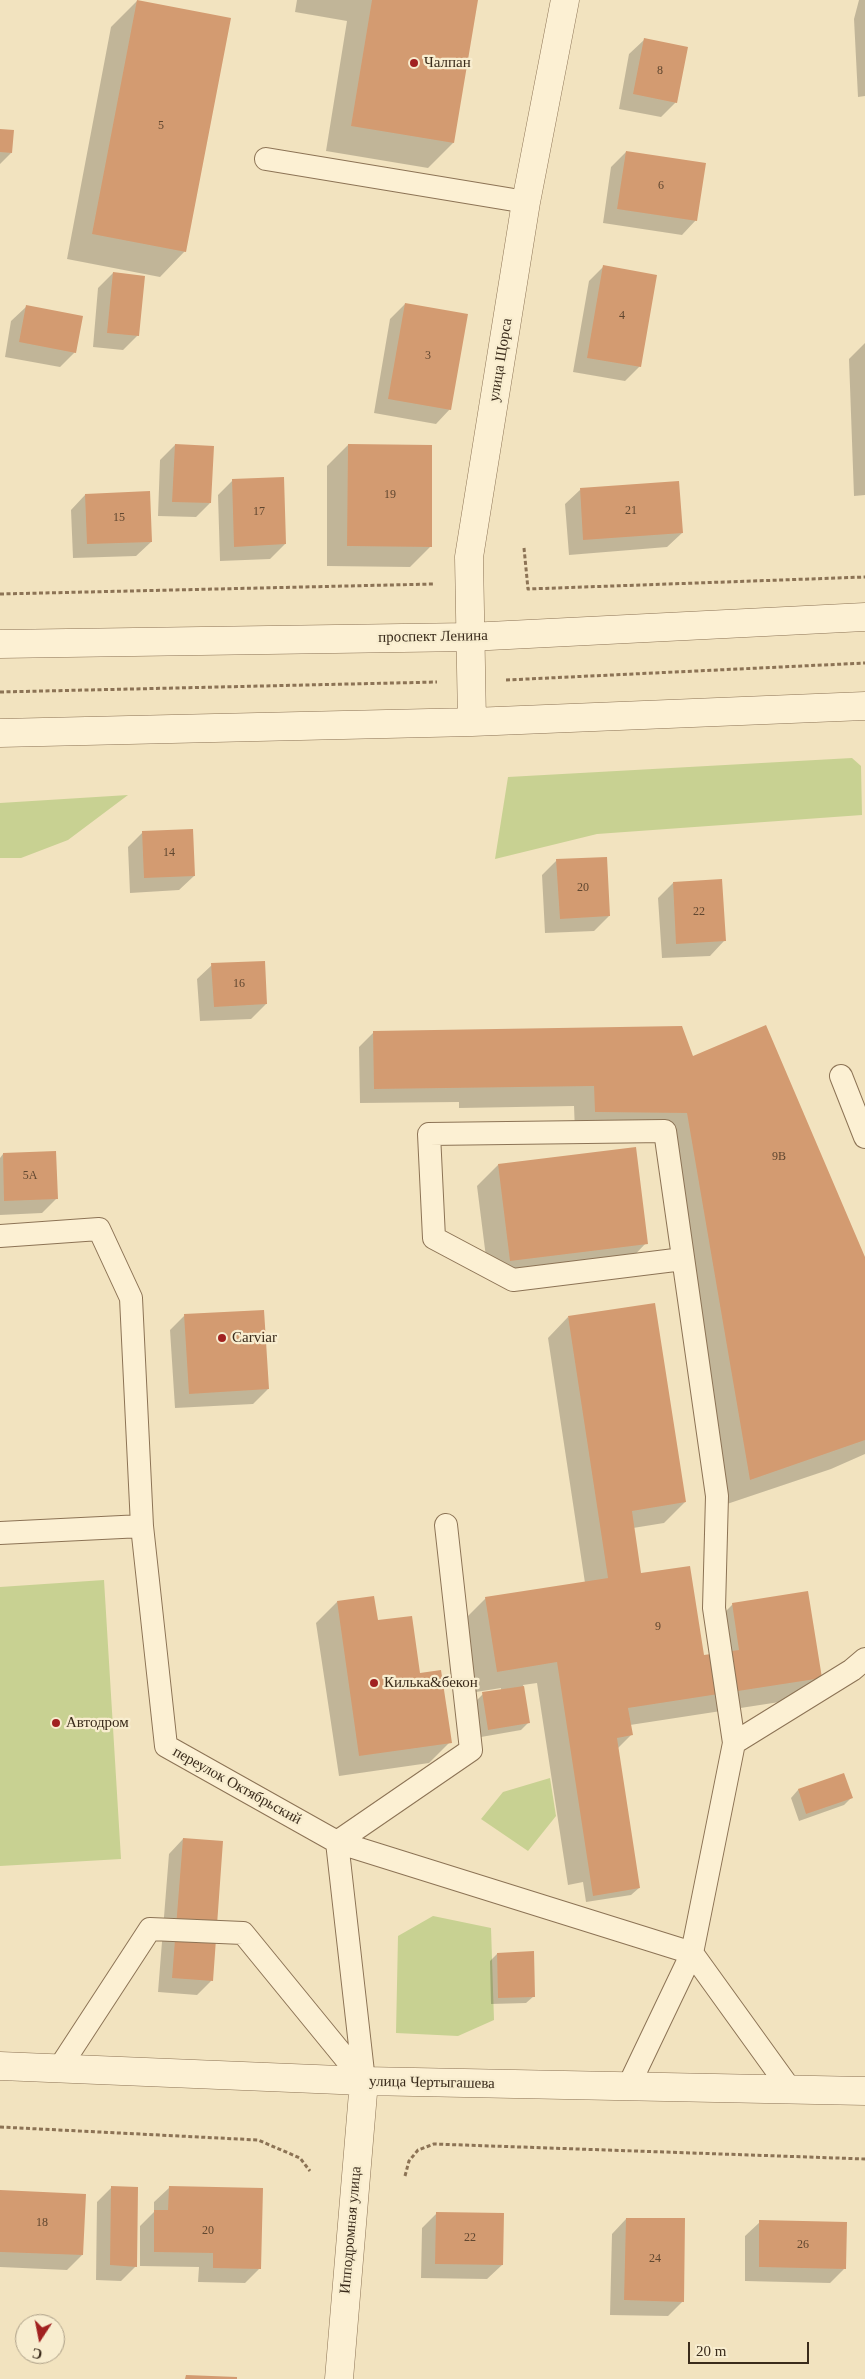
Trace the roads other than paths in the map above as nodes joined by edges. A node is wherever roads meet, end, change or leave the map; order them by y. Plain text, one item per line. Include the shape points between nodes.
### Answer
1 (565, 0) edge
2 (266, 160) dead end
3 (526, 202) junction
4 (865, 617) edge
5 (469, 637) junction
6 (0, 644) edge
7 (865, 706) edge
8 (472, 722) junction
9 (0, 733) edge
10 (841, 1076) dead end
11 (865, 1137) edge
12 (0, 1236) edge
13 (683, 1259) junction
14 (446, 1525) dead end
15 (142, 1526) junction
16 (0, 1533) edge
17 (865, 1659) edge
18 (734, 1743) junction
19 (337, 1842) junction
20 (692, 1953) junction
21 (0, 2066) edge
22 (58, 2070) junction
23 (364, 2081) junction
24 (628, 2087) junction
25 (790, 2089) junction
26 (865, 2091) edge
27 (340, 2379) edge

1 - 3 street, улица Щорса
2 - 3 lane
3 - 5 street, улица Щорса via 469,557
4 - 5 street, проспект Ленина
5 - 6 street, проспект Ленина
5 - 8 street, улица Щорса
7 - 8 street
8 - 9 street
10 - 11 lane
12 - 15 lane via 99,1229 131,1298
13 - 13 lane via 665,1131 429,1134 434,1238 513,1280
13 - 18 lane via 717,1496 714,1608
14 - 19 lane via 471,1750
15 - 16 lane
15 - 19 lane, переулок Октябрьский via 166,1746
17 - 18 lane
18 - 20 lane
19 - 20 lane
19 - 23 lane
20 - 24 lane
20 - 25 lane
21 - 22 street, улица Чертыгашева
22 - 23 street, улица Чертыгашева
22 - 23 lane via 150,1929 243,1933
23 - 24 street, улица Чертыгашева
23 - 27 street, Ипподромная улица
24 - 25 street, улица Чертыгашева
25 - 26 street, улица Чертыгашева

